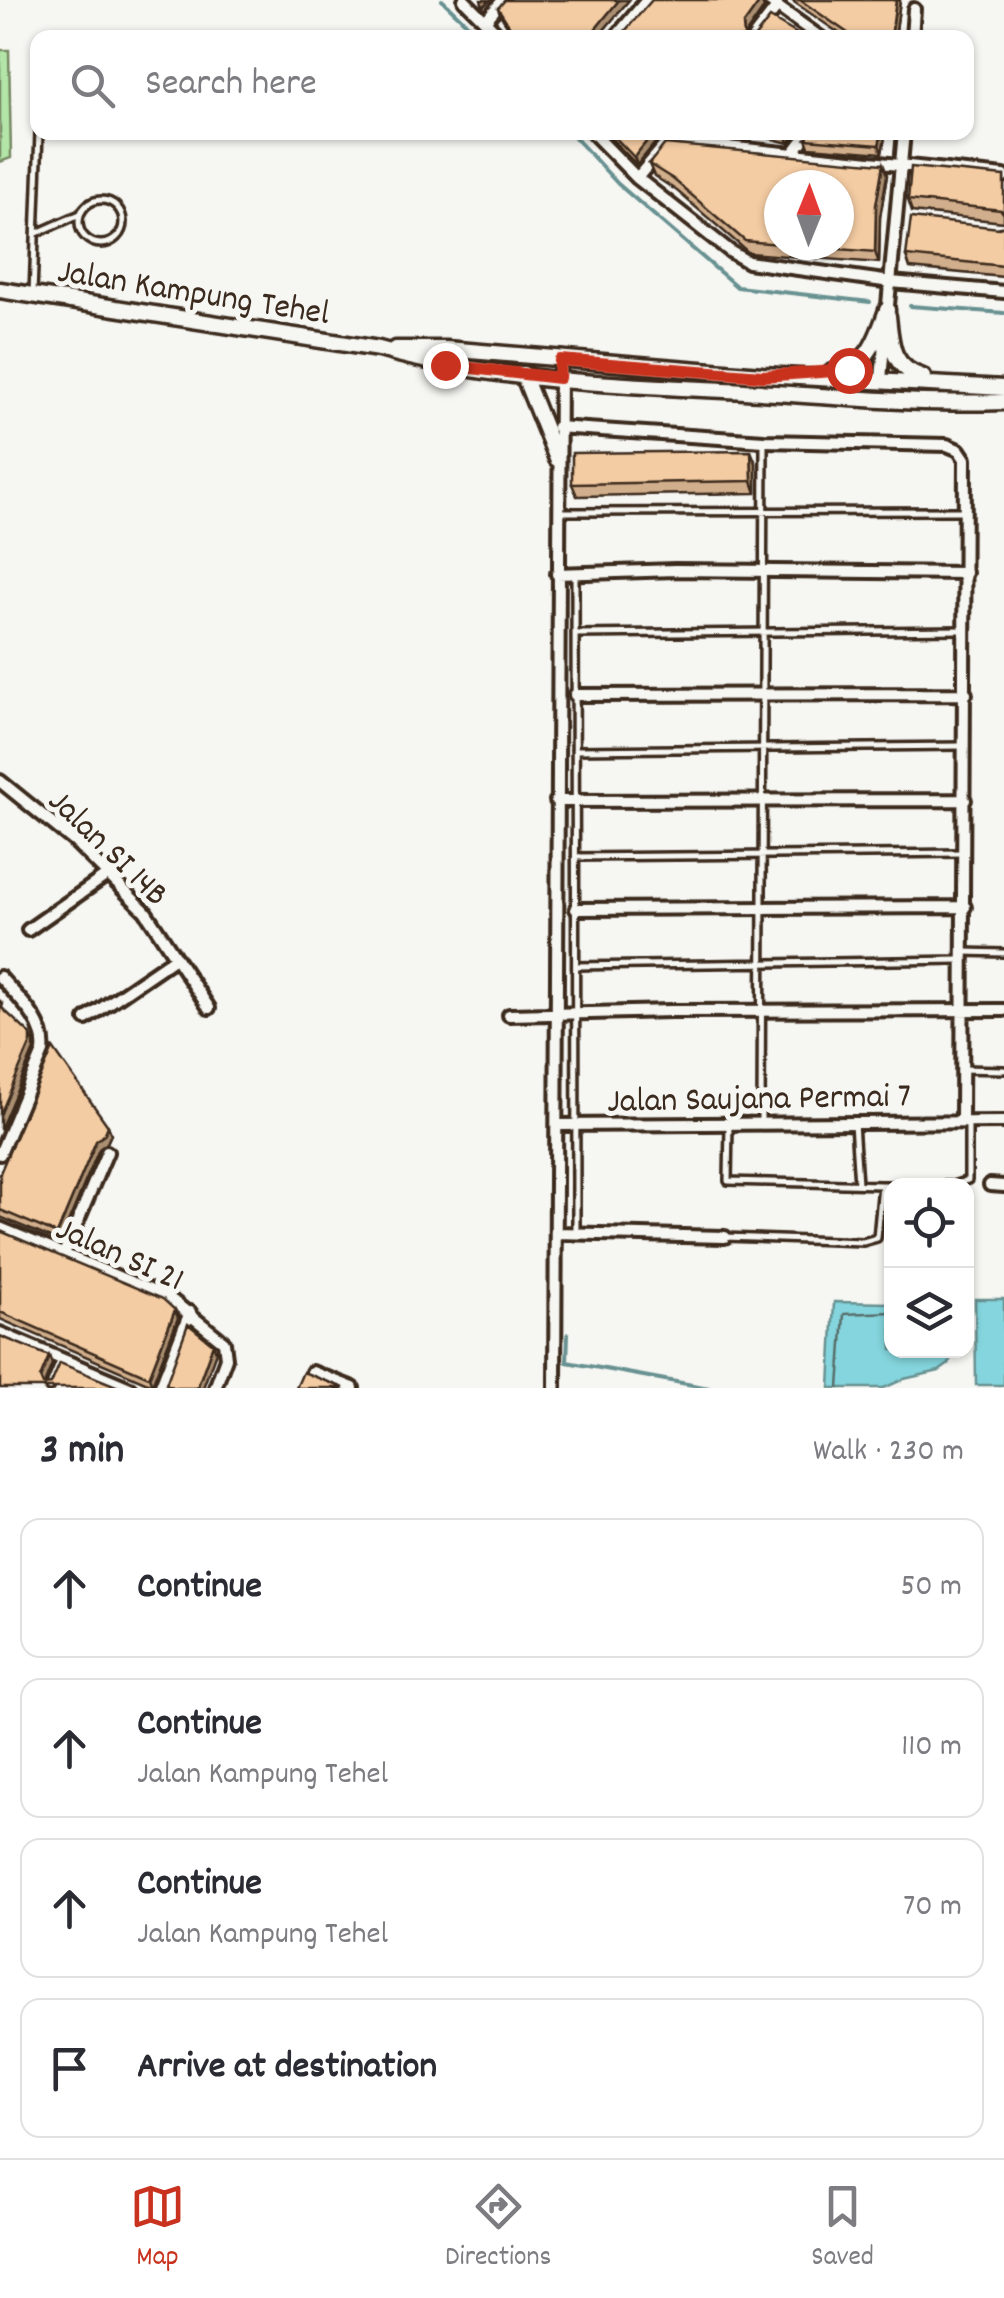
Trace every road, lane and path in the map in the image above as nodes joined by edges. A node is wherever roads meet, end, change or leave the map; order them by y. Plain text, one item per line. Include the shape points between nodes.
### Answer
1 (464, 0) edge
2 (503, 0) edge
3 (648, 0) edge
4 (772, 4) edge
5 (914, 9) dead end
6 (486, 20) junction
7 (495, 30) edge
8 (622, 30) edge
9 (757, 30) edge
10 (809, 30) edge
11 (913, 30) edge
12 (39, 140) edge
13 (600, 140) edge
14 (669, 140) edge
15 (695, 140) edge
16 (803, 140) edge
17 (903, 140) edge
18 (793, 153) junction
19 (901, 165) junction
20 (1004, 176) edge
21 (637, 178) junction
22 (80, 214) junction
23 (896, 219) junction
24 (914, 221) edge
25 (37, 233) junction
26 (891, 282) junction
27 (0, 290) edge
28 (1004, 292) edge
29 (33, 295) junction
30 (888, 310) junction
31 (379, 349) junction
32 (560, 360) junction
33 (523, 374) junction
34 (762, 376) junction
35 (559, 378) junction
36 (881, 380) junction
37 (1000, 388) edge
38 (705, 389) junction
39 (1004, 402) edge
40 (977, 403) junction
41 (558, 427) junction
42 (764, 441) junction
43 (557, 459) junction
44 (764, 511) junction
45 (966, 511) junction
46 (557, 512) junction
47 (764, 571) junction
48 (575, 573) junction
49 (966, 573) junction
50 (558, 574) junction
51 (966, 630) junction
52 (764, 632) junction
53 (575, 634) junction
54 (764, 693) junction
55 (966, 694) junction
56 (575, 696) junction
57 (966, 746) junction
58 (764, 747) junction
59 (575, 750) junction
60 (2, 786) edge
61 (764, 800) junction
62 (966, 800) junction
63 (556, 801) junction
64 (575, 801) junction
65 (965, 852) junction
66 (764, 854) junction
67 (576, 857) junction
68 (107, 875) junction
69 (965, 907) junction
70 (764, 908) junction
71 (576, 909) junction
72 (28, 930) dead end
73 (1004, 954) edge
74 (964, 956) junction
75 (175, 958) junction
76 (764, 961) junction
77 (576, 966) junction
78 (0, 977) edge
79 (209, 1008) dead end
80 (763, 1010) junction
81 (963, 1010) junction
82 (1004, 1010) edge
83 (576, 1014) junction
84 (509, 1015) dead end
85 (555, 1015) junction
86 (86, 1019) dead end
87 (962, 1069) junction
88 (1004, 1070) edge
89 (762, 1121) junction
90 (854, 1121) junction
91 (728, 1122) junction
92 (965, 1122) junction
93 (1004, 1122) edge
94 (557, 1125) junction
95 (576, 1125) junction
96 (3, 1140) edge
97 (107, 1152) dead end
98 (0, 1154) edge
99 (858, 1184) junction
100 (882, 1185) junction
101 (990, 1185) dead end
102 (1004, 1186) edge
103 (0, 1228) edge
104 (557, 1232) junction
105 (576, 1233) junction
106 (725, 1237) joint
107 (63, 1256) junction
108 (190, 1312) junction
109 (0, 1332) edge
110 (61, 1359) junction
111 (312, 1372) edge
112 (49, 1388) edge
113 (130, 1388) edge
114 (160, 1388) edge
115 (216, 1388) edge
116 (354, 1388) edge
117 (555, 1388) edge

1 - 6 street
2 - 6 street
3 - 8 street
4 - 9 street
4 - 10 street
5 - 11 street
6 - 7 street
12 - 25 lane
13 - 21 street
14 - 21 street
15 - 18 street
16 - 18 street
17 - 19 street
18 - 19 street
19 - 20 street
19 - 23 street
21 - 26 street via 748,262
22 - 22 lane via 92,201 110,202 122,216 122,228 110,242 91,241
22 - 25 lane
23 - 24 street
23 - 26 street
25 - 29 lane
26 - 28 street
26 - 30 street
27 - 29 main road, Jalan Kampung Tehel
29 - 31 main road, Jalan Kampung Tehel
30 - 34 main road via 871,351 849,370
30 - 36 street
30 - 37 main road via 893,354 909,373
31 - 32 main road, Jalan Kampung Tehel
31 - 33 main road, Jalan Kampung Tehel via 422,362
32 - 34 main road, Jalan Kampung Tehel
32 - 35 street
33 - 35 main road, Jalan Kampung Tehel
33 - 43 main road
34 - 36 main road, Jalan Kampung Tehel
35 - 38 main road, Jalan Kampung Tehel
35 - 41 street
36 - 37 main road, Jalan Kampung Tehel
36 - 38 main road via 852,390
36 - 40 main road via 899,392
38 - 40 main road, Jalan Kampung Tehel
39 - 40 main road, Jalan Kampung Tehel
41 - 42 street
41 - 43 street
42 - 44 lane
42 - 45 street via 959,450
43 - 46 street
44 - 45 lane
44 - 46 lane
44 - 47 lane
45 - 49 street
46 - 50 street
47 - 48 street
47 - 49 street
47 - 52 lane
48 - 50 street
48 - 53 lane
49 - 51 street
50 - 63 street
51 - 52 lane
51 - 55 street
52 - 53 lane
52 - 54 lane
53 - 56 lane
54 - 55 street
54 - 56 street
54 - 58 lane
55 - 57 street
56 - 59 lane
57 - 58 lane
57 - 62 street
58 - 59 lane
58 - 61 lane
59 - 64 lane
60 - 68 street, Jalan SI 14B
61 - 62 street
61 - 64 street
61 - 66 lane
62 - 65 street
63 - 64 street
63 - 85 street
64 - 67 lane
65 - 66 lane
65 - 69 street
66 - 67 lane
66 - 70 lane
67 - 71 lane
68 - 72 street
68 - 75 street, Jalan SI 14B via 145,911
69 - 70 street
69 - 74 street
70 - 71 street
70 - 76 lane
71 - 77 lane
73 - 74 lane
74 - 76 lane
74 - 81 street
75 - 79 street, Jalan SI 14B
75 - 86 street
76 - 77 lane
76 - 80 lane
77 - 83 lane
78 - 96 street via 44,1037
80 - 81 street
80 - 83 street
80 - 89 lane
81 - 82 street
81 - 87 street
83 - 85 street
83 - 95 lane
84 - 85 street
85 - 94 street
87 - 88 lane
87 - 92 street
89 - 90 street, Jalan Saujana Permai 7
89 - 91 street, Jalan Saujana Permai 7
90 - 92 street, Jalan Saujana Permai 7
90 - 99 lane
91 - 95 street, Jalan Saujana Permai 7
91 - 99 lane via 728,1181
92 - 93 street, Jalan Saujana Permai 7
92 - 100 lane via 968,1180
94 - 95 street, Jalan Saujana Permai 7
94 - 104 street
95 - 105 lane
96 - 98 street
97 - 107 street
99 - 100 lane
100 - 106 lane via 876,1238 864,1242
101 - 102 street
103 - 107 street, Jalan SI 21
104 - 105 street
104 - 117 street
105 - 106 street
107 - 108 street, Jalan SI 21
108 - 114 street
108 - 115 street, Jalan SI 21 via 224,1342
109 - 110 street
110 - 112 lane
110 - 113 street
111 - 116 street

